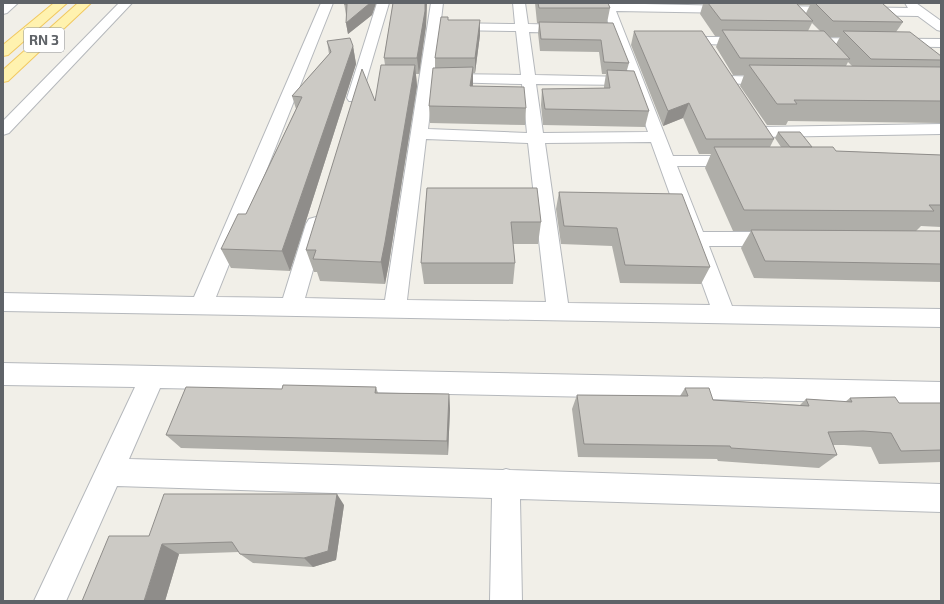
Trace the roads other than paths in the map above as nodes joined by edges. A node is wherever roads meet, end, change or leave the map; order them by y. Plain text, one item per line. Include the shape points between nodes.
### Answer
1 (12, 3) edge
2 (61, 3) edge
3 (84, 3) edge
4 (138, 3) edge
5 (327, 3) edge
6 (383, 3) edge
7 (437, 3) edge
8 (519, 3) edge
9 (856, 3) edge
10 (909, 3) edge
11 (608, 5) edge
12 (124, 6) edge
13 (683, 6) edge
14 (788, 7) edge
15 (3, 10) edge
16 (746, 10) edge
17 (761, 10) edge
18 (867, 12) junction
19 (921, 12) junction
20 (879, 22) edge
21 (434, 26) junction
22 (941, 27) edge
23 (522, 28) junction
24 (585, 29) edge
25 (891, 32) edge
26 (703, 40) junction
27 (758, 42) edge
28 (789, 42) edge
29 (903, 42) junction
30 (820, 43) junction
31 (941, 43) edge
32 (3, 52) edge
33 (711, 54) edge
34 (831, 54) edge
35 (920, 56) edge
36 (719, 67) edge
37 (3, 78) edge
38 (419, 78) junction
39 (528, 78) junction
40 (727, 80) junction
41 (636, 81) junction
42 (788, 81) edge
43 (736, 93) edge
44 (351, 110) edge
45 (941, 129) edge
46 (3, 130) edge
47 (761, 132) edge
48 (419, 134) junction
49 (658, 137) junction
50 (536, 138) junction
51 (667, 161) junction
52 (750, 161) edge
53 (321, 209) edge
54 (696, 239) junction
55 (791, 240) edge
56 (3, 302) edge
57 (201, 306) junction
58 (291, 308) junction
59 (396, 309) junction
60 (558, 312) junction
61 (725, 315) junction
62 (941, 318) edge
63 (3, 374) edge
64 (152, 377) junction
65 (941, 392) edge
66 (109, 472) junction
67 (506, 484) junction
68 (941, 498) edge
69 (50, 601) edge
70 (506, 601) edge

1 - 15 street
2 - 32 main road, RN 3
3 - 37 main road, RN 3
4 - 12 street
5 - 57 street
6 - 44 street via 367,79
7 - 21 street
8 - 23 street
9 - 18 street
10 - 19 street
11 - 13 street
11 - 41 street via 609,29
12 - 46 street
13 - 16 street
13 - 26 street
14 - 17 street
14 - 18 street
14 - 30 street
18 - 19 street
18 - 20 street
19 - 22 street
21 - 23 street
21 - 38 street
23 - 24 street
23 - 39 street
25 - 29 street
26 - 27 street
26 - 33 street
28 - 30 street
29 - 30 street
29 - 31 street
29 - 35 street
30 - 34 street
36 - 40 street
38 - 39 street
38 - 48 street
39 - 41 street
39 - 50 street
40 - 42 street
40 - 43 street
41 - 49 street
45 - 47 street
48 - 50 street
48 - 59 street
49 - 50 street
49 - 51 street
50 - 60 street
51 - 52 street
51 - 54 street
53 - 58 street
54 - 55 street
54 - 61 street
56 - 57 street
57 - 58 street
58 - 59 street
59 - 60 street
60 - 61 street
61 - 62 street
63 - 64 street
64 - 65 street
64 - 66 street
66 - 67 street
66 - 69 street
67 - 68 street
67 - 70 street

